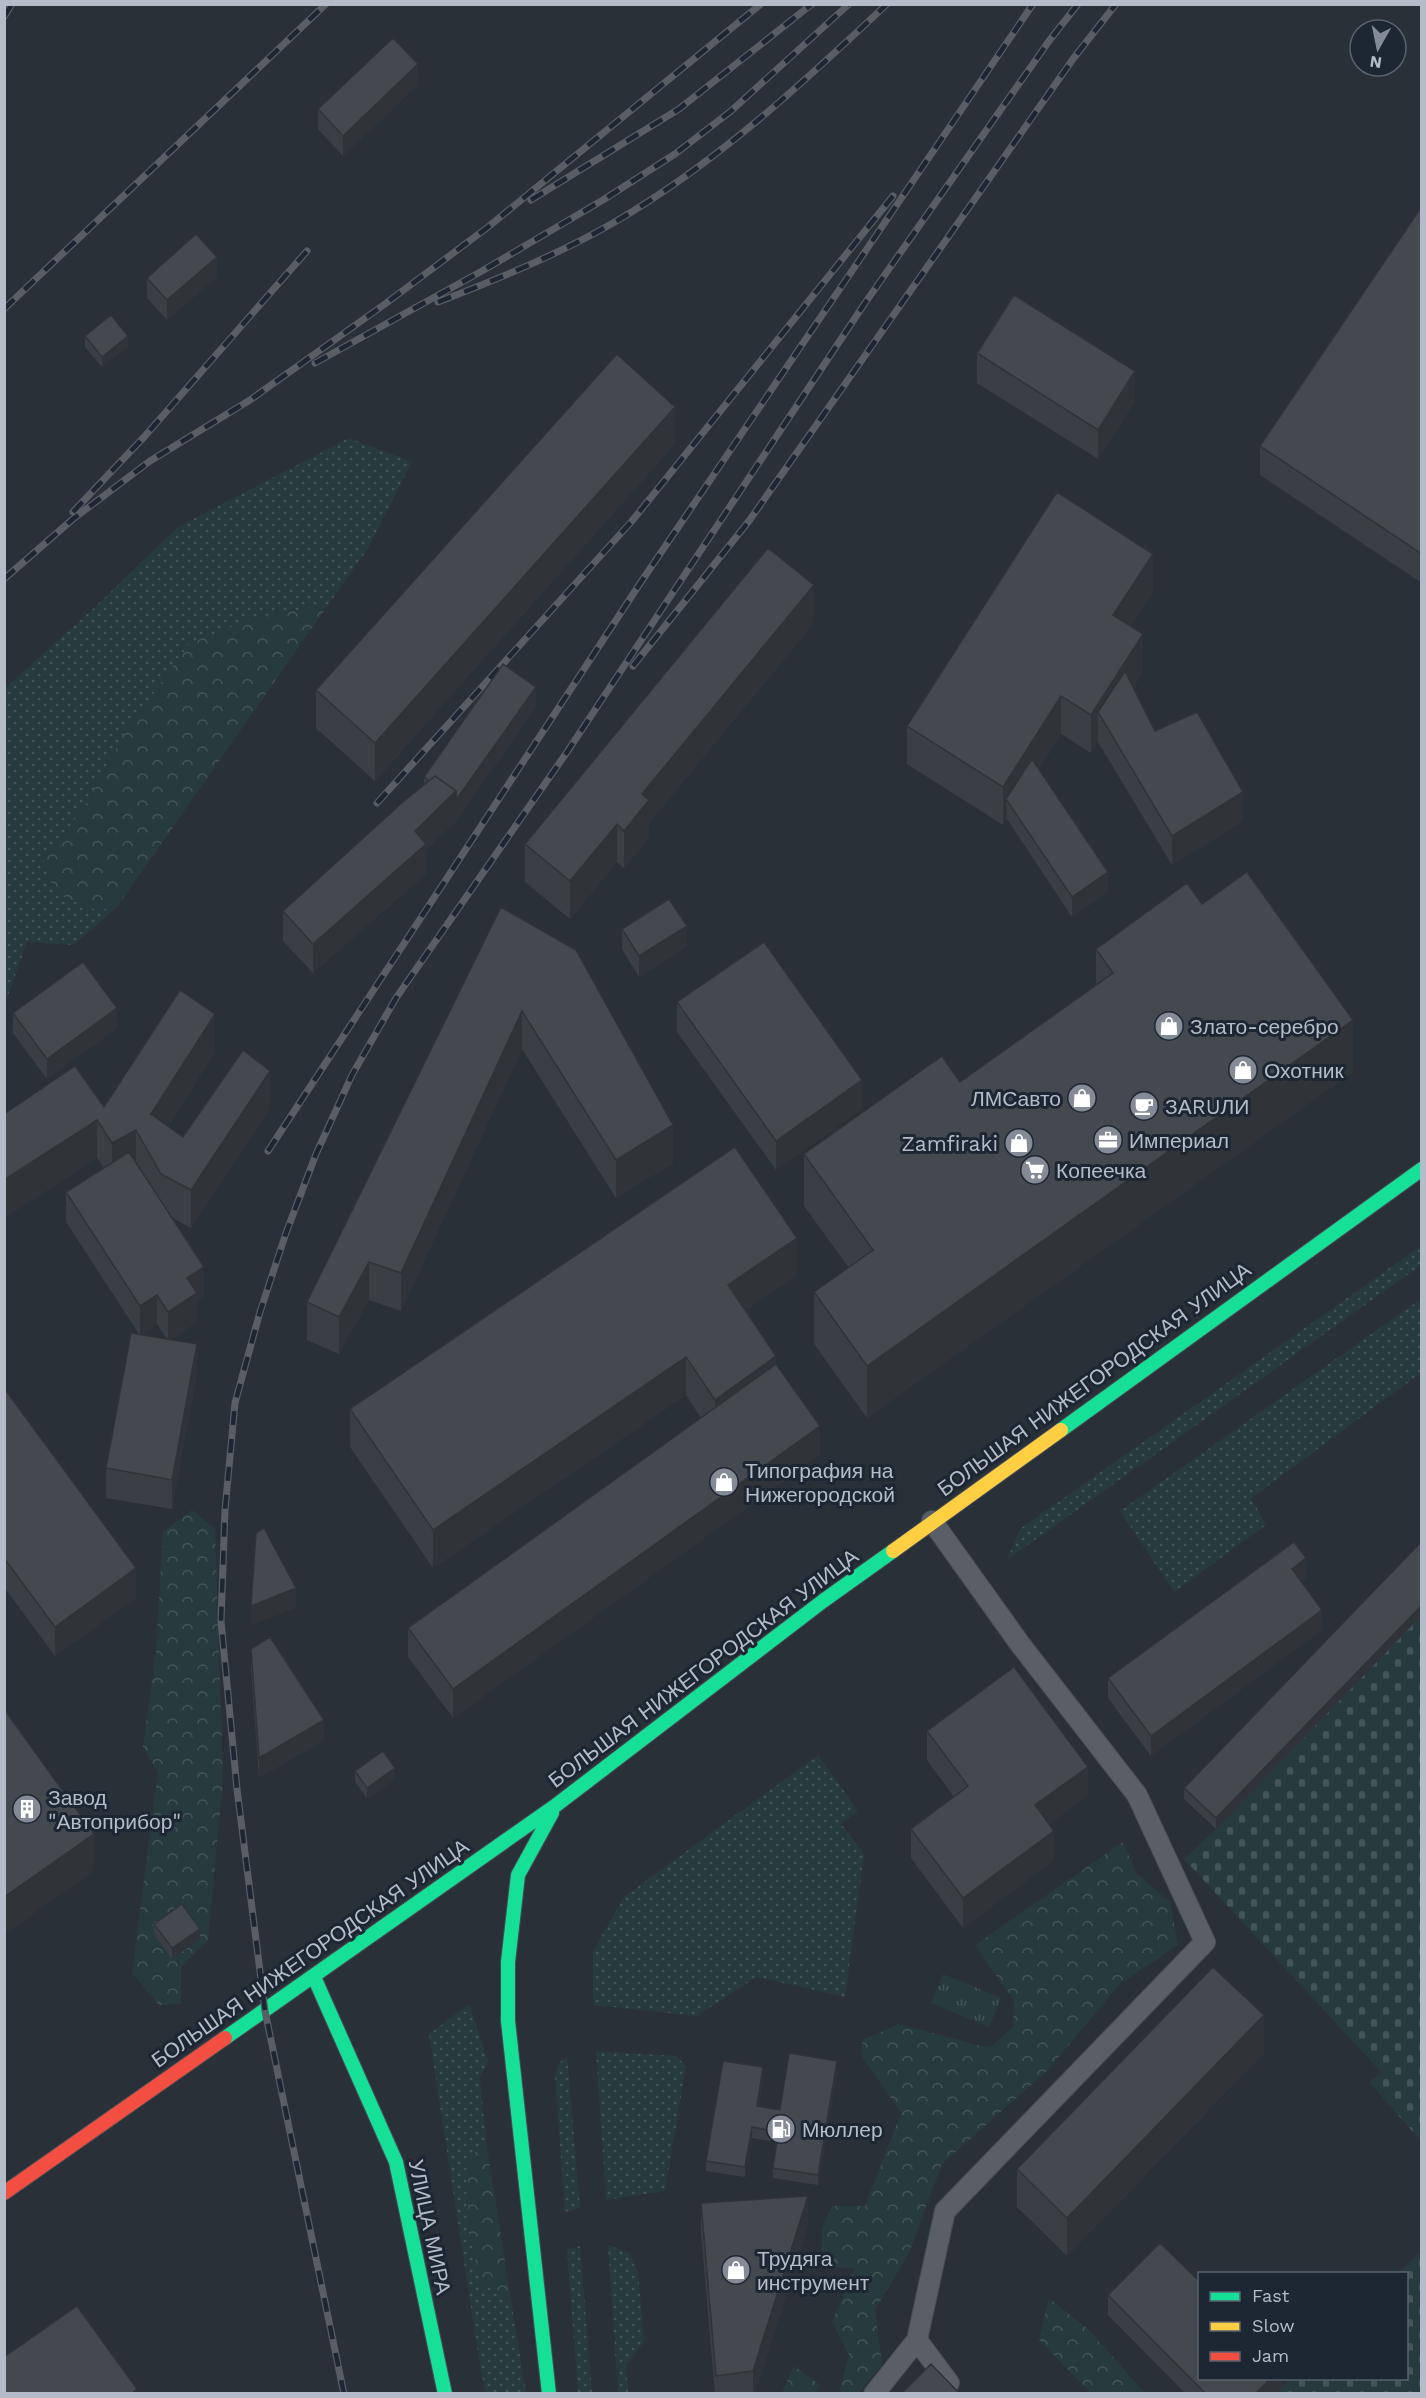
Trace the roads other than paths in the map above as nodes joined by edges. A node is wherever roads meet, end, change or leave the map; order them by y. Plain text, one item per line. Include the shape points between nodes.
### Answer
1 (1422, 1169) edge
2 (932, 1521) junction
3 (555, 1806) junction
4 (314, 1977) junction
5 (4, 2193) edge
6 (917, 2340) junction
7 (949, 2383) edge
8 (445, 2394) edge
9 (549, 2394) edge
10 (874, 2394) edge

1 - 2 main road, БОЛЬШАЯ НИЖЕГОРОДСКАЯ УЛИЦА
2 - 3 main road, БОЛЬШАЯ НИЖЕГОРОДСКАЯ УЛИЦА
2 - 6 lane via 1137,1796 1205,1942 945,2211
3 - 4 main road, БОЛЬШАЯ НИЖЕГОРОДСКАЯ УЛИЦА
3 - 9 main road via 518,1875 508,1962 508,2021
4 - 5 main road, БОЛЬШАЯ НИЖЕГОРОДСКАЯ УЛИЦА
4 - 8 main road, УЛИЦА МИРА via 396,2162
6 - 7 lane
6 - 10 lane

